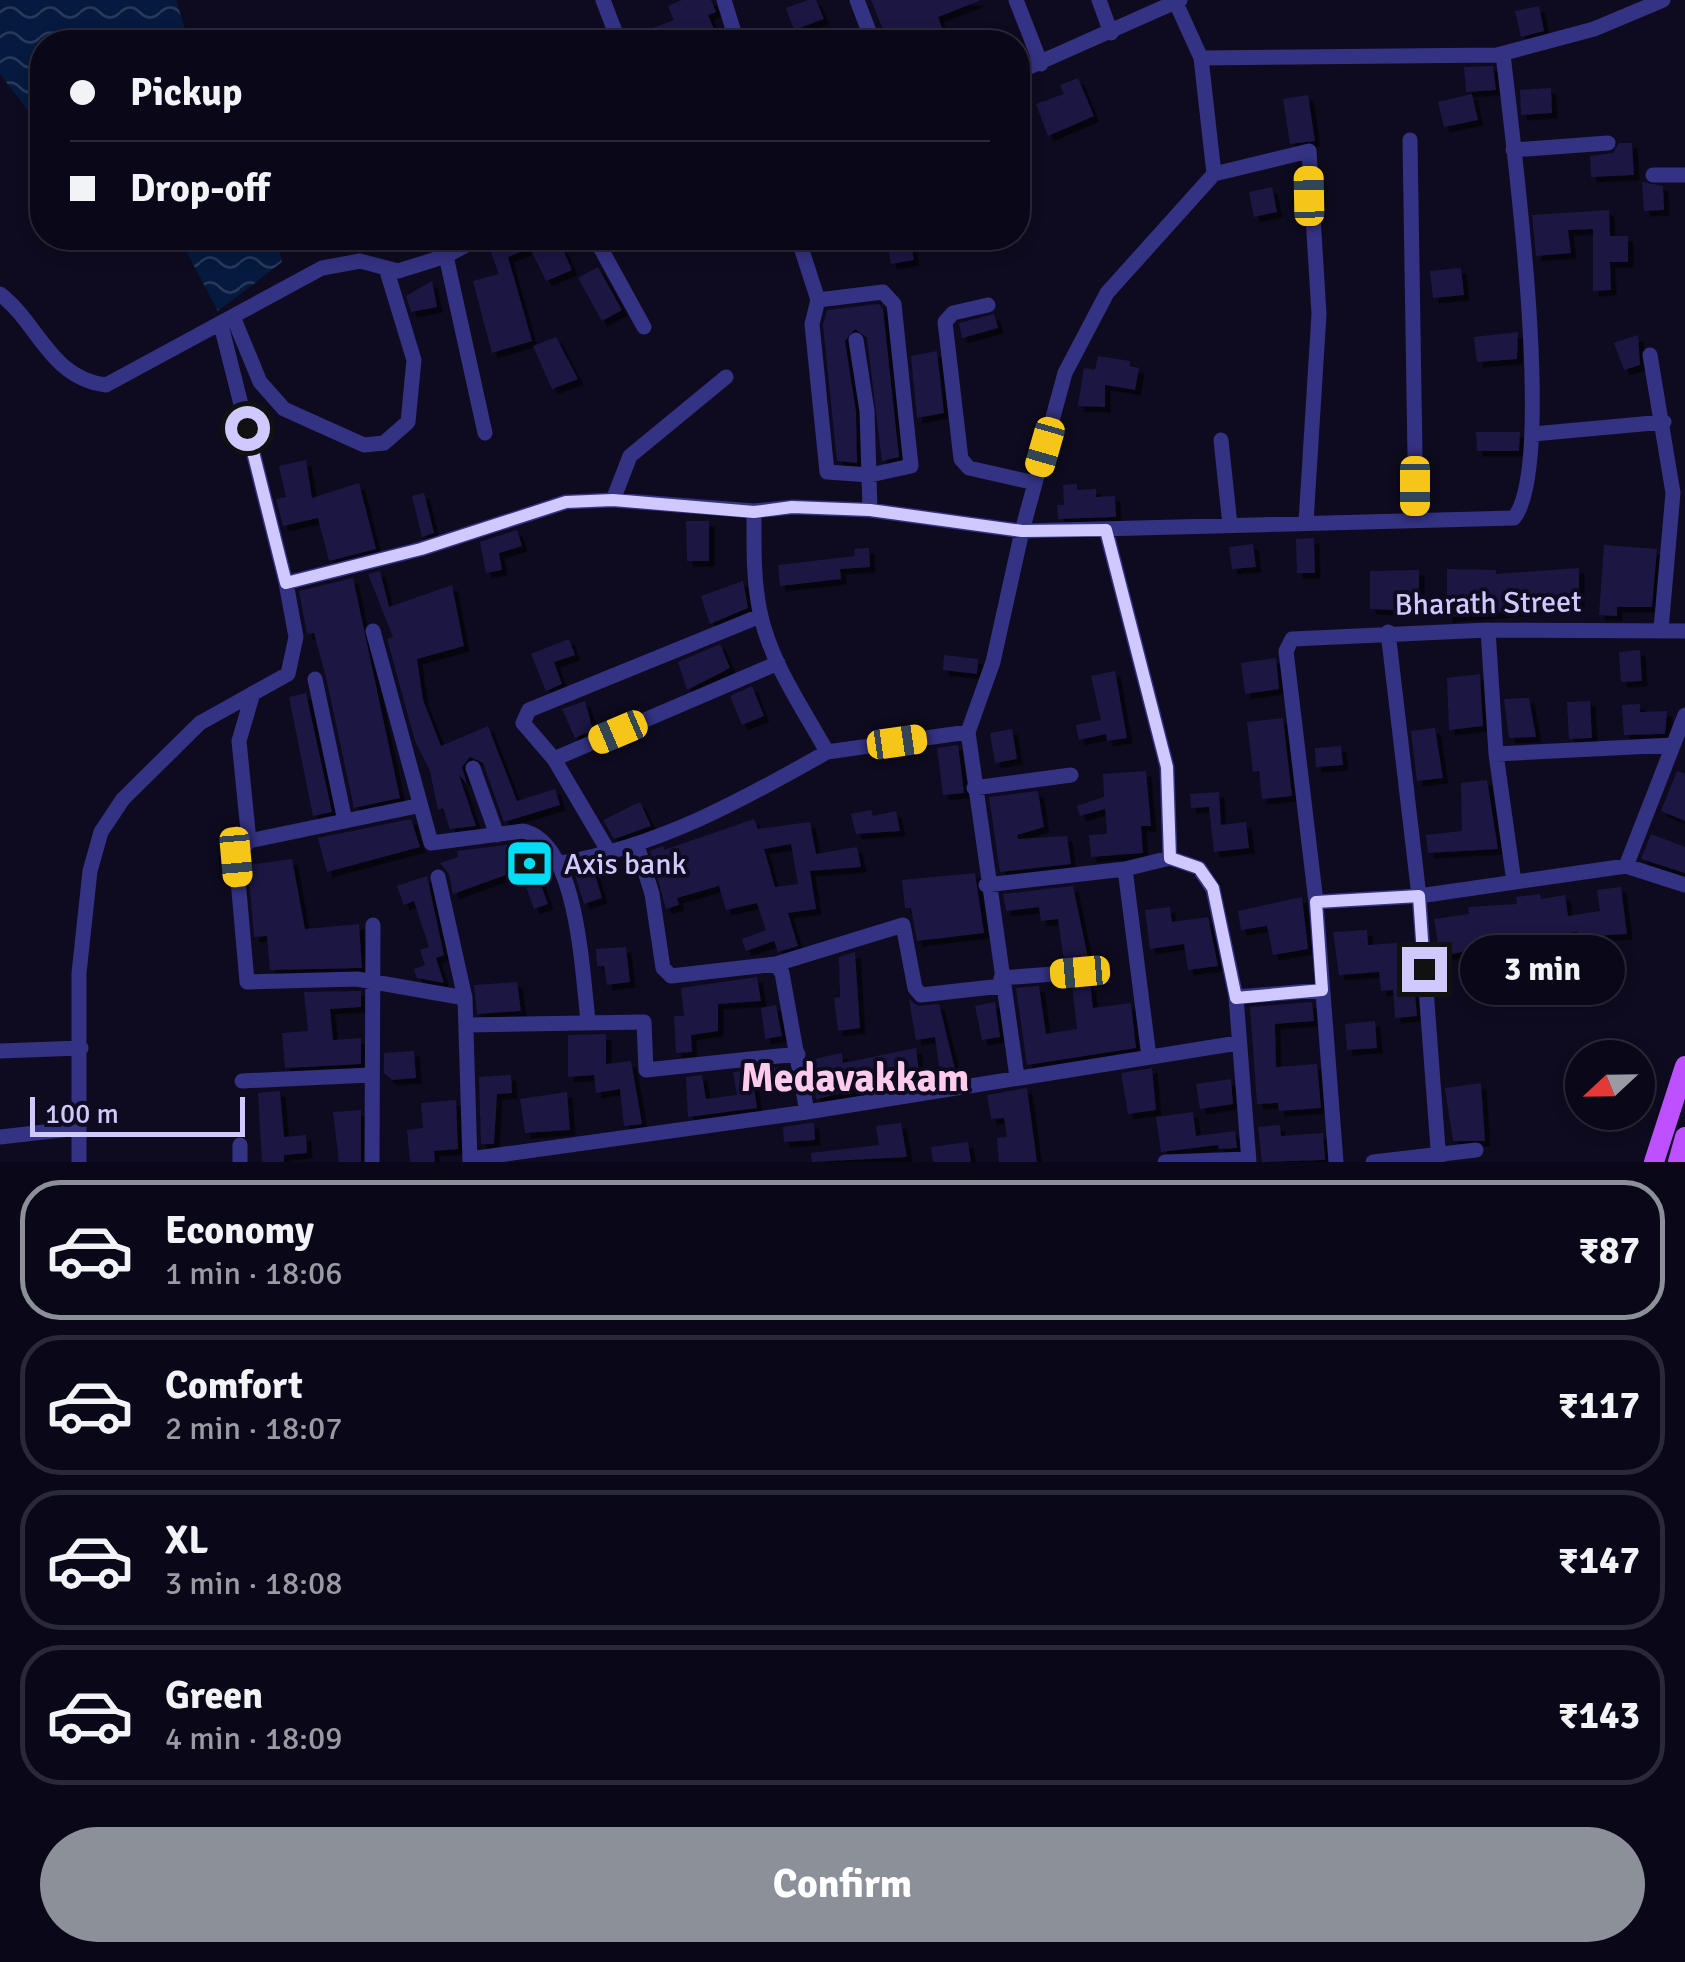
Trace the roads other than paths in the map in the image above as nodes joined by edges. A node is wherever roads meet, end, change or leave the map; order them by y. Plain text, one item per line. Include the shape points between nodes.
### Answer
1 (604, 0) edge
2 (724, 0) edge
3 (858, 0) edge
4 (1016, 0) edge
5 (1099, 0) edge
6 (1663, 0) edge
7 (1178, 2) edge
8 (615, 30) edge
9 (733, 30) edge
10 (869, 30) edge
11 (1028, 30) edge
12 (1110, 33) junction
13 (1030, 36) edge
14 (1503, 54) junction
15 (1201, 58) junction
16 (1041, 64) junction
17 (1030, 68) edge
18 (1410, 140) dead end
19 (1608, 142) dead end
20 (1513, 150) junction
21 (1214, 174) junction
22 (1653, 175) dead end
23 (1685, 175) edge
24 (457, 250) edge
25 (602, 250) edge
26 (802, 250) edge
27 (446, 256) junction
28 (386, 268) junction
29 (0, 294) edge
30 (818, 300) junction
31 (988, 304) dead end
32 (228, 322) junction
33 (644, 327) dead end
34 (856, 340) dead end
35 (1650, 355) dead end
36 (726, 377) dead end
37 (1664, 422) junction
38 (485, 433) dead end
39 (1534, 434) junction
40 (1221, 440) dead end
41 (870, 476) junction
42 (1034, 484) junction
43 (613, 500) junction
44 (870, 510) junction
45 (754, 512) junction
46 (1416, 520) junction
47 (1306, 522) junction
48 (1230, 525) junction
49 (1106, 530) junction
50 (1022, 531) junction
51 (286, 583) junction
52 (760, 616) junction
53 (1661, 629) junction
54 (1488, 630) junction
55 (373, 631) dead end
56 (1685, 631) edge
57 (1388, 632) junction
58 (778, 662) junction
59 (315, 679) dead end
60 (253, 693) junction
61 (1685, 715) edge
62 (968, 732) junction
63 (1673, 745) junction
64 (827, 752) junction
65 (1496, 754) junction
66 (554, 760) junction
67 (473, 768) dead end
68 (1072, 775) dead end
69 (974, 788) junction
70 (417, 806) junction
71 (345, 821) junction
72 (497, 836) junction
73 (249, 841) junction
74 (636, 845) junction
75 (610, 854) junction
76 (1170, 858) junction
77 (561, 863) junction
78 (1626, 866) junction
79 (1125, 869) junction
80 (438, 878) dead end
81 (1514, 882) junction
82 (986, 885) junction
83 (1685, 885) edge
84 (1419, 896) junction
85 (1316, 902) junction
86 (373, 925) dead end
87 (776, 964) junction
88 (1080, 972) dead end
89 (371, 980) junction
90 (1002, 982) junction
91 (1322, 990) junction
92 (465, 998) junction
93 (1236, 998) junction
94 (588, 1020) junction
95 (467, 1024) junction
96 (1238, 1043) junction
97 (81, 1048) junction
98 (0, 1051) edge
99 (798, 1054) junction
100 (1149, 1058) junction
101 (1685, 1066) edge
102 (370, 1075) junction
103 (1017, 1077) junction
104 (242, 1081) dead end
105 (807, 1112) junction
106 (78, 1128) junction
107 (0, 1137) edge
108 (1685, 1138) edge
109 (1476, 1150) dead end
110 (1438, 1158) edge
111 (470, 1160) edge
112 (1249, 1160) edge
113 (79, 1162) edge
114 (372, 1162) edge
115 (1164, 1162) edge
116 (1336, 1162) edge
117 (1374, 1162) edge
118 (1654, 1162) edge
119 (1678, 1162) edge

1 - 8 street
2 - 9 street
3 - 10 street
4 - 11 street
5 - 12 street
6 - 14 street via 1594,30
7 - 12 street
7 - 15 street
12 - 16 street
13 - 16 street
14 - 15 street
14 - 20 street
15 - 21 street
16 - 17 street
18 - 46 street
19 - 20 street
20 - 39 street
21 - 42 street via 1107,293 1065,373
21 - 47 street via 1308,151 1319,314
22 - 23 street
24 - 27 street
25 - 33 street
26 - 30 street
27 - 28 street via 398,272
27 - 38 street
28 - 32 street via 360,261 322,268
28 - 32 street via 414,360 408,422 384,444 364,445 284,409 260,382
29 - 32 street via 48,355 91,384 106,386
30 - 41 street via 812,324 826,469 830,475
30 - 41 street via 883,292 894,304 913,464
31 - 42 street via 945,322 961,460 969,468
32 - 51 street
34 - 41 street
35 - 37 street
36 - 43 street via 630,456
37 - 39 street
37 - 53 street via 1673,493
39 - 46 street via 1522,508 1514,518
40 - 48 street
41 - 44 street
42 - 50 street
43 - 45 street
43 - 51 street via 532,510 470,535
44 - 45 street
44 - 50 street
45 - 52 street
46 - 47 street
47 - 48 street
48 - 49 street
49 - 50 street
49 - 76 street via 1167,767
50 - 62 street via 993,662
51 - 60 street via 296,636 292,668
52 - 58 street
52 - 66 street via 529,710 523,723
53 - 54 street, Bharath Street
53 - 56 street, Bharath Street
54 - 57 street, Bharath Street
54 - 65 street
55 - 70 street
57 - 84 street
57 - 85 street, Bharath Street via 1292,639 1286,651
58 - 64 street
58 - 66 street
59 - 71 street
60 - 73 street via 239,741
60 - 97 street via 221,708 177,744 123,799 102,832 90,870 79,973
61 - 63 street
62 - 64 street
62 - 69 street
63 - 65 street
63 - 78 street
64 - 74 street via 728,808
65 - 81 street
66 - 75 street
67 - 72 street
68 - 69 street
69 - 82 street
70 - 71 street
70 - 72 street via 430,842
71 - 73 street
72 - 77 street via 535,833
73 - 89 street via 236,857 247,982
74 - 75 street
74 - 87 street via 652,894 663,968 671,976
75 - 77 street
76 - 79 street
76 - 93 street via 1199,868 1213,888
77 - 94 street
78 - 81 street
78 - 83 street
79 - 82 street
79 - 100 street
80 - 92 street
81 - 84 street
82 - 90 street
84 - 85 street
84 - 110 street
85 - 91 street
86 - 89 street
87 - 90 street via 903,925 921,995
87 - 99 street
88 - 90 street
89 - 92 street
89 - 102 street
90 - 103 street
91 - 93 street
91 - 116 street
92 - 95 street
93 - 96 street
94 - 95 street
94 - 99 street via 644,1022 646,1070
95 - 111 street
96 - 100 street
96 - 112 street
97 - 98 street
97 - 106 street
99 - 105 street
100 - 103 street
101 - 118 main road
102 - 104 street
102 - 114 street
103 - 105 street
105 - 111 street
106 - 107 street
106 - 113 street
108 - 119 main road
109 - 110 street
110 - 117 street
112 - 115 street

